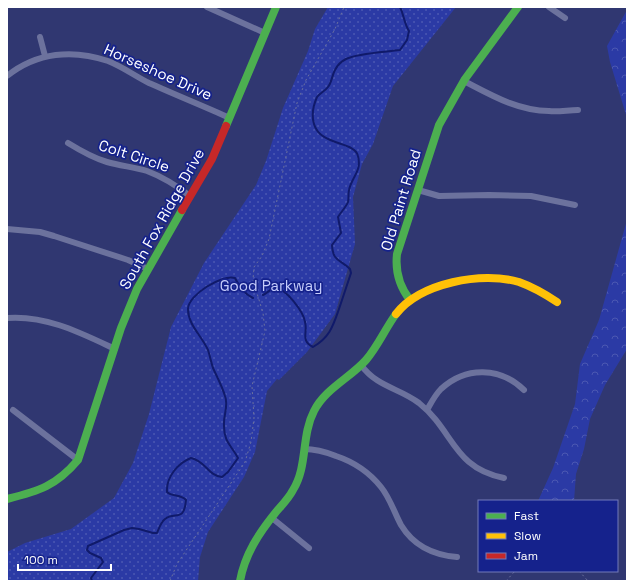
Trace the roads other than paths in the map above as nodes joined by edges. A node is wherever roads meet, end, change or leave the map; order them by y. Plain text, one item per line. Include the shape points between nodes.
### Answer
1 (207, 7) edge
2 (276, 7) edge
3 (518, 7) edge
4 (549, 7) edge
5 (565, 18) dead end
6 (265, 33) junction
7 (40, 37) dead end
8 (45, 56) junction
9 (7, 76) edge
10 (464, 81) junction
11 (578, 110) dead end
12 (230, 118) junction
13 (68, 143) dead end
14 (418, 190) junction
15 (190, 196) junction
16 (575, 205) dead end
17 (7, 229) edge
18 (148, 268) junction
19 (410, 300) junction
20 (557, 302) dead end
21 (7, 318) edge
22 (115, 349) junction
23 (361, 365) junction
24 (524, 390) dead end
25 (14, 410) dead end
26 (427, 410) junction
27 (304, 449) junction
28 (78, 460) junction
29 (504, 478) dead end
30 (7, 499) edge
31 (272, 518) junction
32 (309, 548) dead end
33 (456, 557) dead end
34 (240, 581) edge

1 - 6 street
2 - 6 street, South Fox Ridge Drive
3 - 10 street, Old Paint Road
4 - 5 street
6 - 12 street, South Fox Ridge Drive
7 - 8 street
8 - 9 street, Horseshoe Drive via 21,66
8 - 12 street, Horseshoe Drive via 72,55 108,61
10 - 11 street via 496,98 526,108 548,111
10 - 14 street, Old Paint Road via 439,125
12 - 15 street, South Fox Ridge Drive via 212,159
13 - 15 street, Colt Circle via 106,162 160,176
14 - 16 street via 439,196 531,196
14 - 19 street, Old Paint Road via 396,261 398,279
15 - 18 street, South Fox Ridge Drive
17 - 18 street via 40,232
18 - 22 street, South Fox Ridge Drive via 129,309
19 - 20 street via 434,288 484,278 530,285
19 - 23 street via 395,315 378,345
21 - 22 street via 55,323
22 - 28 street, South Fox Ridge Drive
23 - 26 street via 378,382 407,395
23 - 27 street via 336,384 320,401 310,421
24 - 26 street via 501,374 474,373 450,383 435,396
25 - 28 street
26 - 29 street via 466,461 486,473
27 - 31 street via 302,470 298,480 287,500
27 - 33 street via 324,451 364,470 388,497 402,525 414,540 429,551
28 - 30 street, South Fox Ridge Drive via 69,472 51,485
31 - 32 street
31 - 34 street via 249,549

